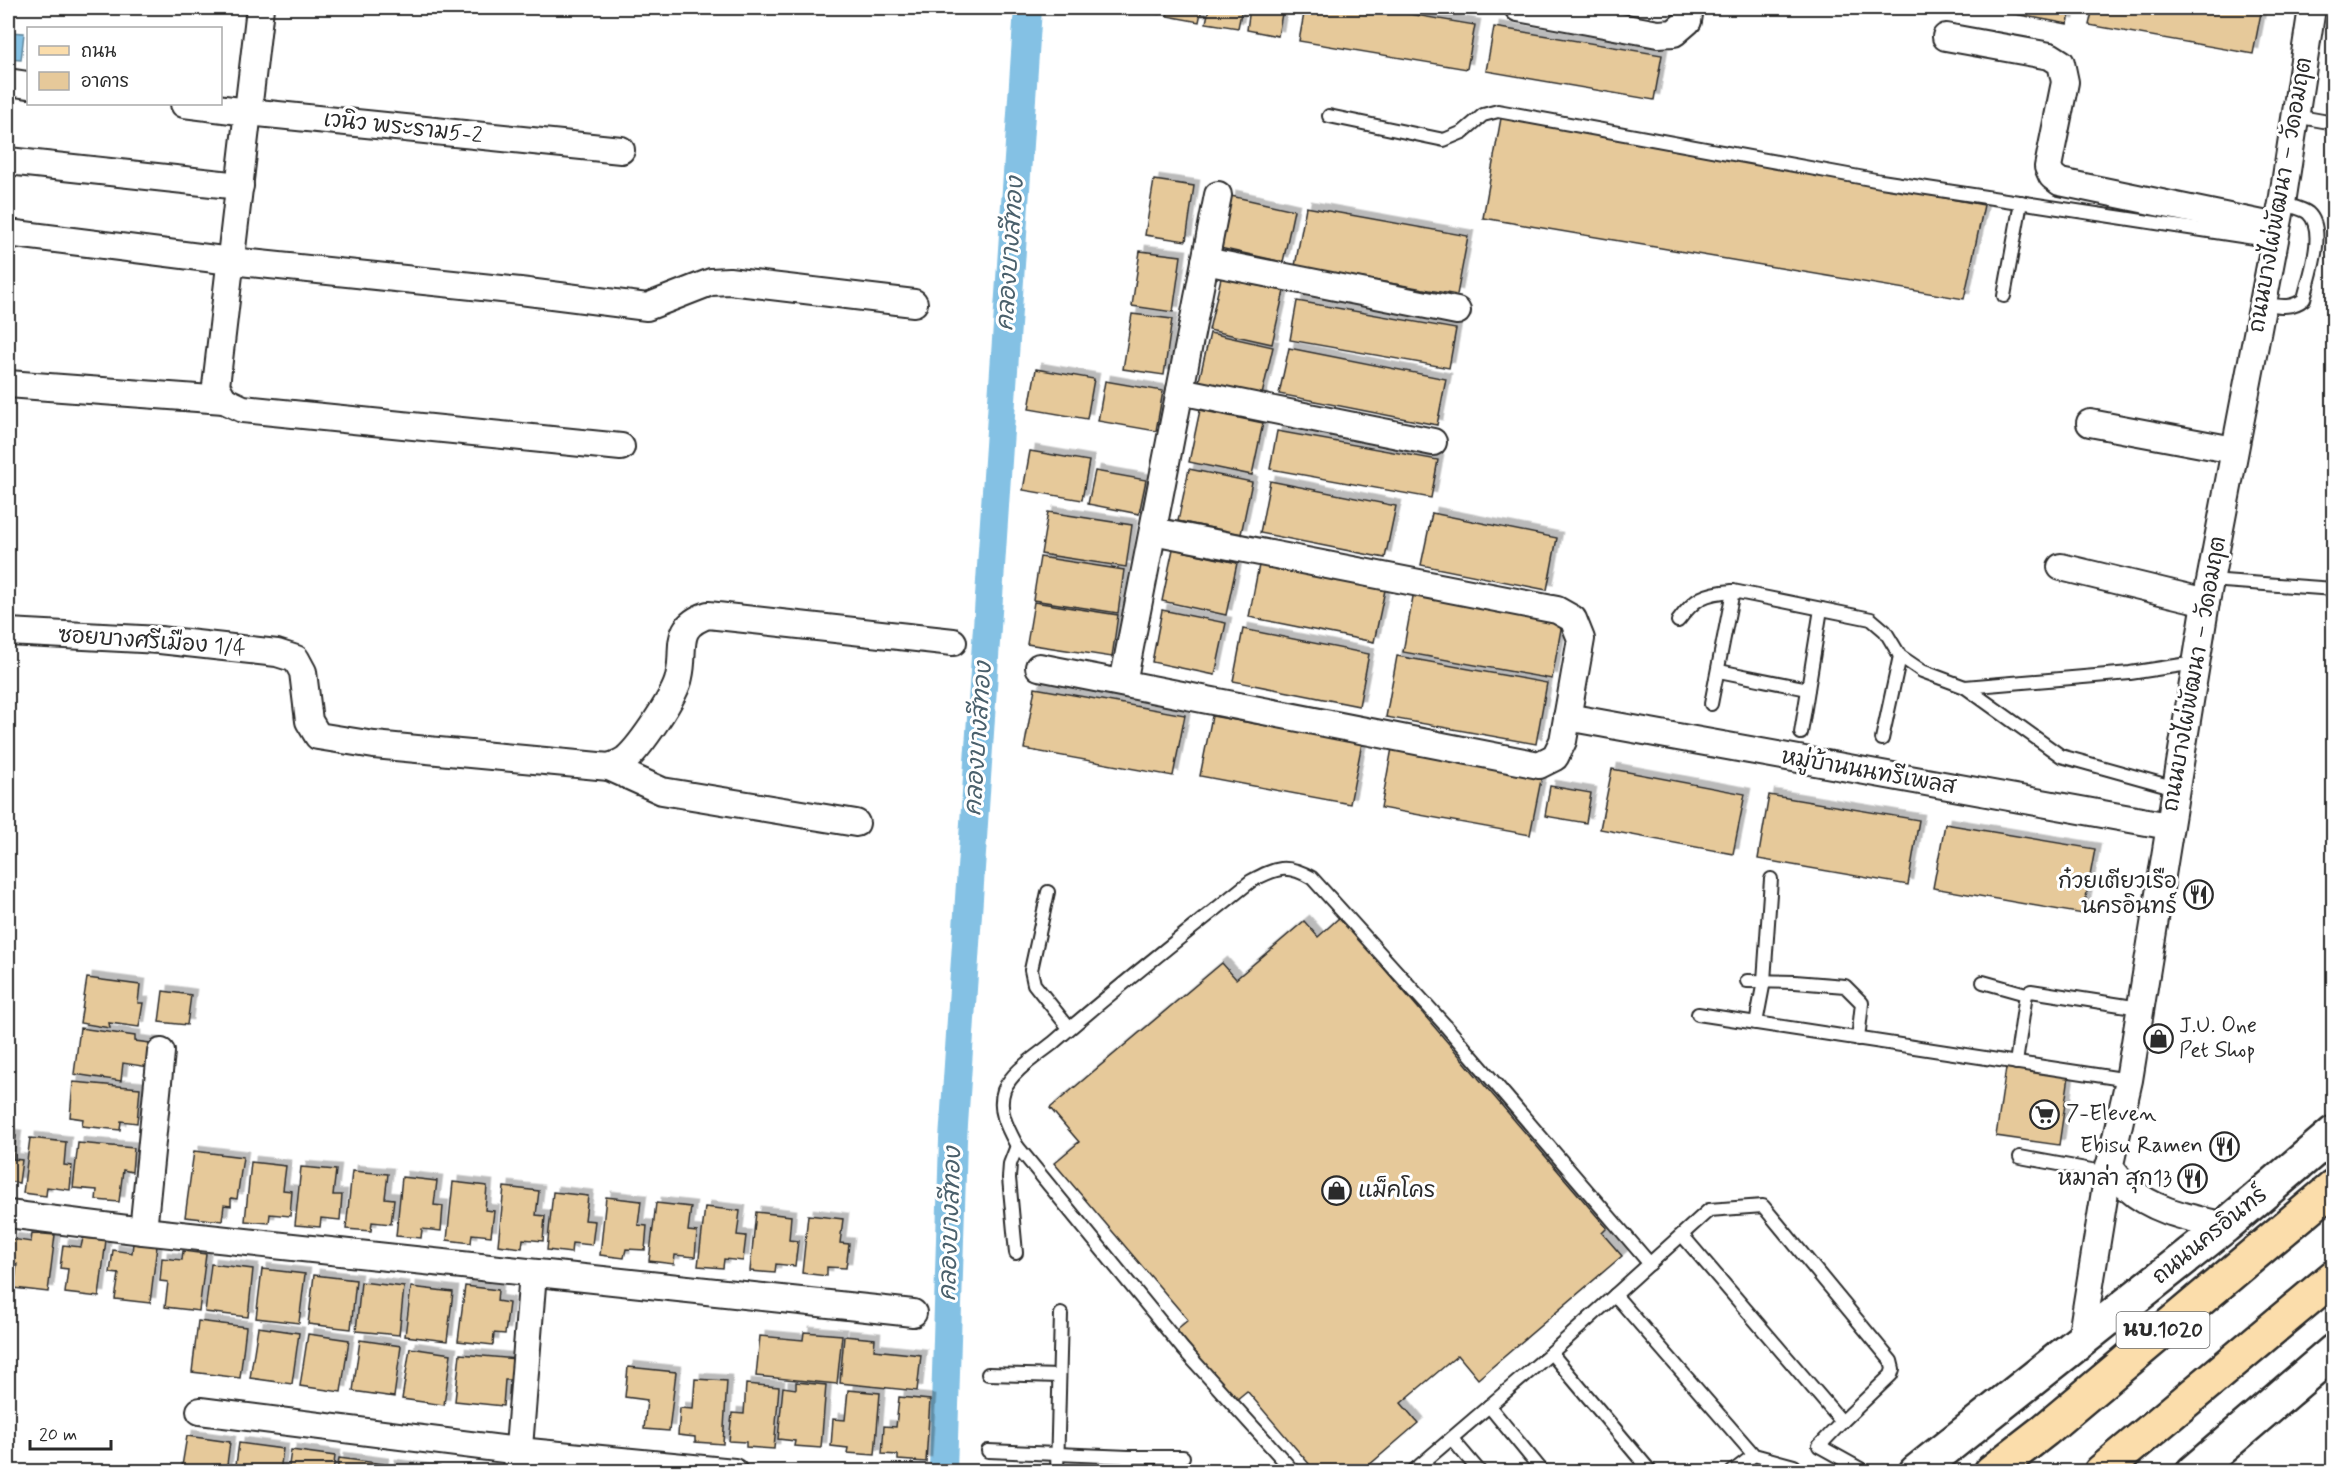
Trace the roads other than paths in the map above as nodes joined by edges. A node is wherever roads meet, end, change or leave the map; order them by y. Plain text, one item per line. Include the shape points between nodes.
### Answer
1 (260, 8) edge
2 (1518, 8) edge
3 (1690, 8) edge
4 (2312, 8) edge
5 (1946, 37) dead end
6 (8, 82) edge
7 (27, 85) edge
8 (192, 105) edge
9 (248, 112) junction
10 (1329, 116) dead end
11 (2295, 116) junction
12 (2334, 123) edge
13 (621, 150) dead end
14 (8, 161) edge
15 (240, 186) junction
16 (1218, 195) dead end
17 (2021, 202) junction
18 (2278, 224) junction
19 (8, 233) edge
20 (231, 261) junction
21 (1205, 261) junction
22 (2004, 296) dead end
23 (914, 303) dead end
24 (2264, 304) junction
25 (1457, 311) dead end
26 (8, 384) edge
27 (1180, 391) junction
28 (224, 400) junction
29 (2090, 423) dead end
30 (1433, 442) dead end
31 (621, 447) dead end
32 (2234, 450) junction
33 (1153, 531) junction
34 (2061, 567) dead end
35 (2334, 590) edge
36 (1733, 591) junction
37 (2208, 591) junction
38 (1821, 609) junction
39 (1678, 621) dead end
40 (8, 632) edge
41 (953, 642) dead end
42 (1900, 656) junction
43 (2195, 663) junction
44 (1039, 667) dead end
45 (1719, 671) junction
46 (1123, 683) junction
47 (1965, 687) junction
48 (1809, 689) junction
49 (1711, 704) dead end
50 (1568, 717) junction
51 (1801, 733) dead end
52 (1882, 739) dead end
53 (609, 767) junction
54 (2176, 788) junction
55 (856, 823) dead end
56 (2169, 826) junction
57 (1771, 879) dead end
58 (1048, 892) dead end
59 (1748, 981) dead end
60 (1764, 981) junction
61 (1983, 982) dead end
62 (2026, 994) junction
63 (2140, 1008) junction
64 (1698, 1014) dead end
65 (1756, 1023) junction
66 (1069, 1028) junction
67 (1858, 1039) junction
68 (161, 1052) dead end
69 (2016, 1063) junction
70 (2129, 1080) junction
71 (2334, 1133) edge
72 (1017, 1146) junction
73 (2020, 1157) dead end
74 (2109, 1170) junction
75 (2334, 1186) edge
76 (8, 1214) edge
77 (2225, 1226) junction
78 (143, 1231) junction
79 (1682, 1235) junction
80 (1016, 1253) dead end
81 (1650, 1264) junction
82 (533, 1273) junction
83 (2334, 1277) edge
84 (1615, 1295) junction
85 (913, 1313) dead end
86 (1061, 1314) dead end
87 (2081, 1340) junction
88 (2334, 1352) edge
89 (1551, 1353) junction
90 (988, 1374) dead end
91 (1059, 1376) junction
92 (1489, 1406) junction
93 (200, 1411) dead end
94 (1842, 1422) junction
95 (1452, 1439) junction
96 (988, 1451) dead end
97 (1057, 1453) junction
98 (1754, 1455) junction
99 (1129, 1457) junction
100 (1183, 1457) dead end
101 (518, 1461) edge
102 (1287, 1469) edge
103 (734, 1472) edge
104 (1057, 1472) edge
105 (1128, 1472) edge
106 (1412, 1472) edge
107 (1480, 1472) edge
108 (1543, 1472) edge
109 (1651, 1472) edge
110 (1732, 1472) edge
111 (1795, 1472) edge
112 (1866, 1472) edge
113 (1916, 1472) edge
114 (1991, 1472) edge
115 (2101, 1472) edge
116 (2193, 1472) edge

1 - 9 street
2 - 3 street via 1658,34 1674,33 1688,21
4 - 11 street, ถนนบางไผ่พัฒนา – วัดอมฤต
5 - 18 street via 2050,56 2061,63 2065,82 2048,167 2060,182
6 - 7 street
8 - 9 street, เวนิว พระราม5-2
9 - 13 street, เวนิว พระราม5-2
9 - 15 street
10 - 17 lane via 1444,140 1463,132 1483,115 1498,111 1881,181
11 - 12 lane
11 - 18 street, ถนนบางไผ่พัฒนา – วัดอมฤต
14 - 15 street
15 - 20 street
16 - 21 street
17 - 18 lane
17 - 22 lane
18 - 24 street, ถนนบางไผ่พัฒนา – วัดอมฤต
18 - 24 lane via 2307,212 2318,236 2304,299 2290,306
19 - 20 street
20 - 23 street via 647,307 711,282 729,281
20 - 28 street via 216,386
21 - 25 street
21 - 27 street
24 - 32 street, ถนนบางไผ่พัฒนา – วัดอมฤต
26 - 28 street
27 - 30 street
27 - 33 street
28 - 31 street via 243,409
29 - 32 street
32 - 37 street, ถนนบางไผ่พัฒนา – วัดอมฤต
33 - 46 street
33 - 50 street via 1557,610 1573,619 1581,639
34 - 37 street
35 - 37 lane
36 - 38 lane
36 - 39 lane via 1710,593 1691,603
36 - 45 lane
37 - 43 street, ถนนบางไผ่พัฒนา – วัดอมฤต
38 - 42 lane via 1871,619 1885,631
38 - 48 lane
40 - 53 street, ซอยบางศรีเมือง 1/4 via 160,640 278,652 296,659 303,672 309,721 318,736 374,745
41 - 53 street via 708,615 693,620 686,629 680,677 670,700 638,747
42 - 47 lane via 1922,671
42 - 52 lane
43 - 47 lane via 2130,673
43 - 54 street, ถนนบางไผ่พัฒนา – วัดอมฤต
44 - 46 street
45 - 48 lane
45 - 49 lane
46 - 50 street via 1539,765 1555,757
47 - 54 lane via 2061,756
48 - 51 lane
50 - 56 street, หมู่บ้านนนทรีเพลส
53 - 55 street via 662,790
54 - 56 street, ถนนบางไผ่พัฒนา – วัดอมฤต
56 - 63 street, ถนนบางไผ่พัฒนา – วัดอมฤต
57 - 60 lane
58 - 66 lane via 1031,970 1034,984
59 - 60 lane
60 - 65 lane
60 - 67 lane via 1845,986 1862,1004
61 - 62 lane
62 - 63 lane via 2031,991
62 - 69 lane
63 - 70 street, ถนนบางไผ่พัฒนา – วัดอมฤต
64 - 65 lane
65 - 67 lane
66 - 72 lane via 1010,1080 1004,1092 1005,1124
66 - 81 lane via 1251,881 1272,870 1298,870 1312,878 1344,911
67 - 69 lane
68 - 78 street
69 - 70 lane
70 - 74 street, ถนนบางไผ่พัฒนา – วัดอมฤต
71 - 77 main road, ถนนนครอินทร์ / นบ.1020
72 - 80 lane via 1009,1178
72 - 102 lane
73 - 74 lane
74 - 77 street via 2150,1203
74 - 87 street, ถนนบางไผ่พัฒนา – วัดอมฤต
75 - 114 main road, ถนนนครอินทร์ / นบ.1020
76 - 78 street
77 - 87 main road, ถนนนครอินทร์ / นบ.1020
78 - 82 street
79 - 81 lane
79 - 94 lane
79 - 94 lane via 1709,1210 1763,1206 1891,1361 1891,1375
81 - 84 lane
82 - 85 street
82 - 101 street
83 - 115 main road, นบ.1020
84 - 89 lane
84 - 98 lane
86 - 91 lane
87 - 113 main road, ถนนนครอินทร์ / นบ.1020
88 - 116 main road
89 - 92 lane
89 - 109 lane
90 - 91 lane
91 - 97 lane
92 - 95 lane
92 - 108 lane
93 - 101 street
94 - 112 lane via 1820,1446
95 - 106 lane
95 - 107 lane
96 - 97 lane
97 - 99 lane
97 - 104 lane
98 - 110 lane
98 - 111 lane via 1794,1466
99 - 100 lane
99 - 105 lane
101 - 103 street

